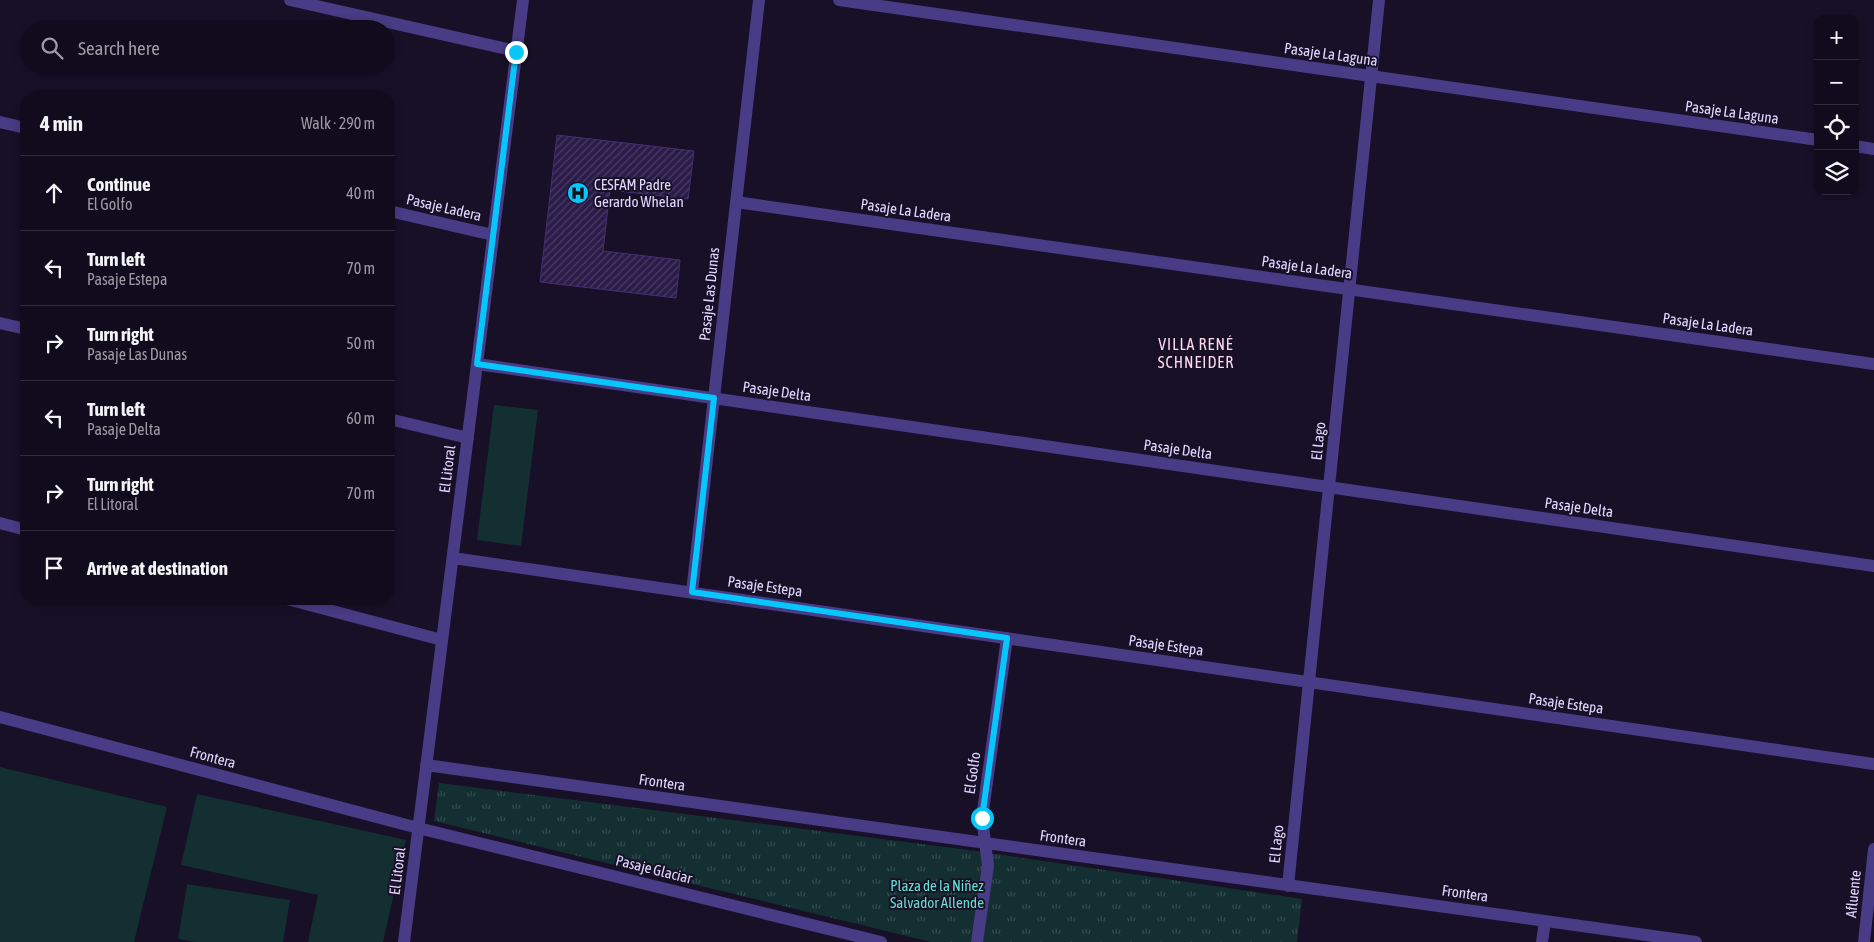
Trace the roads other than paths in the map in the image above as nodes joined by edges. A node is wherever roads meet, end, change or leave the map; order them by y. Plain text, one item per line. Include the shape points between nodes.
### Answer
1 (290, 0) edge
2 (523, 0) edge
3 (759, 0) edge
4 (839, 0) edge
5 (1379, 0) edge
6 (377, 20) edge
7 (395, 24) edge
8 (516, 52) junction
9 (1371, 76) junction
10 (0, 122) edge
11 (20, 127) edge
12 (1814, 139) edge
13 (1859, 146) edge
14 (1874, 148) edge
15 (736, 202) junction
16 (395, 212) edge
17 (493, 235) junction
18 (1350, 290) junction
19 (0, 323) edge
20 (20, 328) edge
21 (477, 364) junction
22 (1874, 364) edge
23 (714, 398) junction
24 (395, 420) edge
25 (468, 438) junction
26 (1329, 487) junction
27 (0, 523) edge
28 (20, 528) edge
29 (453, 558) junction
30 (1874, 566) edge
31 (692, 592) junction
32 (310, 605) edge
33 (1007, 638) junction
34 (442, 640) junction
35 (1309, 682) junction
36 (0, 717) edge
37 (1874, 764) edge
38 (426, 765) junction
39 (418, 828) junction
40 (985, 843) junction
41 (1874, 849) edge
42 (1288, 886) junction
43 (1545, 921) junction
44 (404, 942) edge
45 (881, 942) edge
46 (977, 942) edge
47 (1542, 942) edge
48 (1696, 942) edge
49 (1864, 942) edge

1 - 6 street
2 - 8 street, El Litoral
3 - 15 street, Pasaje Las Dunas
4 - 9 street, Pasaje La Laguna
5 - 9 street, El Lago
7 - 8 street
8 - 17 street, El Litoral
9 - 12 street, Pasaje La Laguna
9 - 18 street, El Lago
10 - 11 street
13 - 14 street
15 - 18 street, Pasaje La Ladera
15 - 23 street, Pasaje Las Dunas
16 - 17 street, Pasaje Ladera
17 - 21 street, El Litoral
18 - 22 street, Pasaje La Ladera
18 - 26 street, El Lago
19 - 20 street
21 - 23 street, Pasaje Delta
21 - 25 street, El Litoral
23 - 26 street, Pasaje Delta
23 - 31 street, Pasaje Las Dunas
24 - 25 street
25 - 29 street, El Litoral
26 - 30 street, Pasaje Delta
26 - 35 street, El Lago
27 - 28 street
29 - 31 street, Pasaje Estepa
29 - 34 street, El Litoral
31 - 33 street, Pasaje Estepa
32 - 34 street
33 - 35 street, Pasaje Estepa
33 - 40 street, El Golfo via 982,818
34 - 38 street, El Litoral
35 - 37 street, Pasaje Estepa
35 - 42 street, El Lago
36 - 39 street, Frontera
38 - 39 street, El Litoral
38 - 40 street, Frontera
39 - 44 street, El Litoral
39 - 45 street, Pasaje Glaciar
40 - 42 street, Frontera
40 - 46 street, El Golfo via 988,866
41 - 49 street, Afluente
42 - 43 street, Frontera
43 - 47 street
43 - 48 street, Frontera

